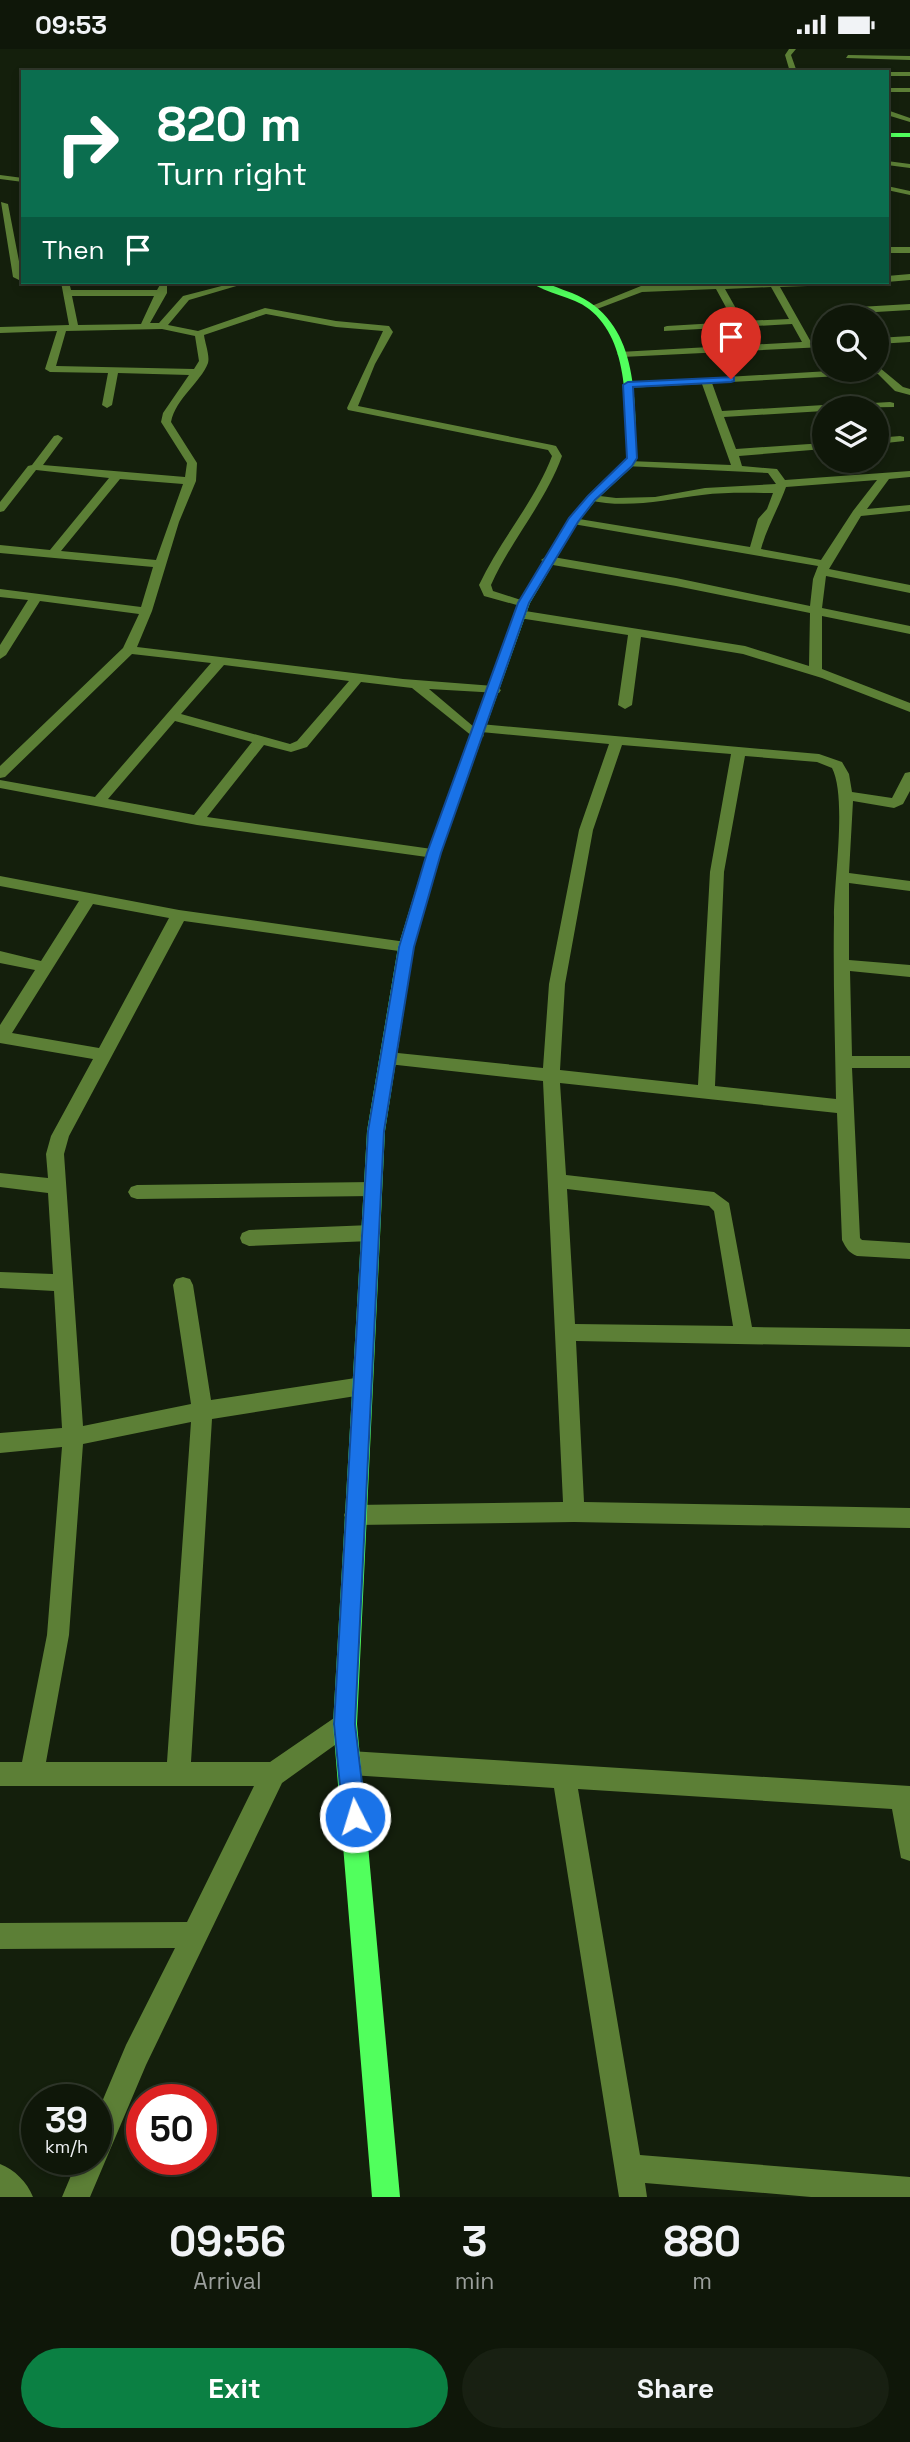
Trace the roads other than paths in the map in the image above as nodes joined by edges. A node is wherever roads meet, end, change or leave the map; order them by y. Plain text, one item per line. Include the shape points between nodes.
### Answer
1 (793, 49) edge
2 (848, 57) edge
3 (910, 58) edge
4 (793, 70) edge
5 (889, 74) edge
6 (910, 74) edge
7 (889, 90) edge
8 (910, 90) edge
9 (889, 106) edge
10 (899, 106) dead end
11 (889, 113) edge
12 (910, 120) edge
13 (889, 135) edge
14 (910, 135) edge
15 (889, 163) edge
16 (910, 166) edge
17 (21, 167) edge
18 (3, 178) edge
19 (21, 180) edge
20 (889, 188) edge
21 (910, 193) edge
22 (6, 203) edge
23 (4, 226) edge
24 (889, 250) edge
25 (910, 250) edge
26 (18, 255) edge
27 (21, 278) edge
28 (910, 278) edge
29 (889, 279) edge
30 (65, 284) edge
31 (164, 284) edge
32 (238, 284) edge
33 (540, 284) edge
34 (794, 284) edge
35 (774, 285) junction
36 (719, 286) junction
37 (67, 293) junction
38 (162, 293) junction
39 (594, 307) junction
40 (910, 307) edge
41 (889, 308) edge
42 (0, 321) edge
43 (794, 321) junction
44 (740, 324) junction
45 (162, 326) junction
46 (144, 327) junction
47 (23, 328) junction
48 (62, 329) junction
49 (74, 329) junction
50 (667, 329) dead end
51 (0, 330) edge
52 (199, 334) junction
53 (910, 339) edge
54 (889, 340) edge
55 (808, 344) junction
56 (812, 344) edge
57 (622, 354) junction
58 (113, 371) junction
59 (198, 372) junction
60 (812, 373) edge
61 (889, 379) edge
62 (706, 380) junction
63 (628, 385) junction
64 (910, 392) edge
65 (107, 405) dead end
66 (812, 409) edge
67 (717, 414) junction
68 (58, 437) dead end
69 (900, 439) dead end
70 (889, 440) edge
71 (812, 447) edge
72 (732, 453) junction
73 (629, 464) junction
74 (36, 467) junction
75 (738, 469) junction
76 (910, 474) edge
77 (886, 476) junction
78 (117, 477) junction
79 (190, 481) junction
80 (781, 486) junction
81 (592, 498) junction
82 (1, 506) edge
83 (910, 508) edge
84 (857, 513) junction
85 (573, 521) junction
86 (4, 549) edge
87 (754, 552) junction
88 (53, 554) junction
89 (0, 560) edge
90 (547, 560) junction
91 (160, 565) junction
92 (824, 567) junction
93 (909, 587) edge
94 (0, 593) edge
95 (36, 597) junction
96 (521, 608) junction
97 (817, 610) junction
98 (146, 611) junction
99 (910, 630) edge
100 (635, 632) junction
101 (129, 650) junction
102 (0, 655) edge
103 (222, 659) junction
104 (816, 671) junction
105 (358, 678) junction
106 (417, 686) junction
107 (494, 689) junction
108 (625, 705) dead end
109 (910, 708) edge
110 (172, 716) junction
111 (479, 732) junction
112 (617, 740) junction
113 (260, 741) junction
114 (739, 751) junction
115 (0, 774) edge
116 (910, 776) edge
117 (0, 784) edge
118 (845, 795) junction
119 (97, 803) junction
120 (894, 803) junction
121 (910, 808) edge
122 (197, 820) junction
123 (434, 853) junction
124 (842, 877) junction
125 (0, 881) edge
126 (910, 886) edge
127 (89, 898) junction
128 (179, 915) junction
129 (406, 947) junction
130 (0, 957) edge
131 (843, 965) junction
132 (45, 967) junction
133 (910, 971) edge
134 (0, 1037) edge
135 (104, 1055) junction
136 (388, 1058) junction
137 (844, 1062) junction
138 (910, 1062) edge
139 (551, 1076) junction
140 (706, 1092) junction
141 (845, 1107) junction
142 (0, 1180) edge
143 (557, 1181) junction
144 (58, 1187) junction
145 (373, 1189) junction
146 (137, 1192) dead end
147 (371, 1233) junction
148 (249, 1238) dead end
149 (910, 1251) edge
150 (0, 1280) edge
151 (64, 1283) junction
152 (183, 1285) dead end
153 (566, 1332) junction
154 (744, 1336) junction
155 (910, 1338) edge
156 (362, 1386) junction
157 (202, 1411) junction
158 (73, 1437) junction
159 (0, 1443) edge
160 (574, 1512) junction
161 (355, 1515) junction
162 (910, 1518) edge
163 (345, 1724) junction
164 (350, 1763) junction
165 (0, 1774) edge
166 (273, 1774) junction
167 (178, 1775) junction
168 (32, 1776) junction
169 (564, 1776) junction
170 (906, 1797) edge
171 (910, 1849) edge
172 (194, 1935) junction
173 (0, 1936) edge
174 (112, 2112) edge
175 (628, 2168) junction
176 (85, 2175) edge
177 (0, 2178) edge
178 (910, 2191) edge
179 (19, 2197) edge
180 (76, 2197) edge
181 (386, 2197) edge
182 (633, 2197) edge

1 - 4 street via 788,55
2 - 3 street
5 - 6 street
7 - 8 street
9 - 10 street
11 - 12 street
13 - 14 main road
15 - 16 street
17 - 18 street
18 - 19 street
20 - 21 street
22 - 23 street
23 - 26 street
24 - 25 street
26 - 27 street via 17,277
28 - 29 street
30 - 37 street
31 - 38 street
32 - 45 street via 186,298
33 - 39 main road
34 - 35 street
35 - 36 street
35 - 43 street
36 - 39 street via 641,289
36 - 44 street
37 - 38 street
37 - 49 street
38 - 46 street
39 - 57 main road via 616,335
40 - 41 street
42 - 47 street
43 - 44 street
43 - 55 street
44 - 50 street
45 - 46 street
45 - 52 street
46 - 49 street
47 - 48 street
47 - 51 street
48 - 49 street
48 - 58 street via 50,369
52 - 59 street via 204,361
52 - 96 street via 265,311 386,328 352,408 552,449 557,456 550,480 494,562 485,585 488,593
53 - 54 street
55 - 56 street
55 - 57 street
57 - 63 main road
58 - 59 street
58 - 65 street
59 - 79 street via 166,422 192,463
60 - 62 street
61 - 64 street
62 - 63 street
62 - 67 street
63 - 73 main road
66 - 67 street
67 - 72 street
68 - 74 street
69 - 70 street
71 - 72 street
72 - 75 street
73 - 75 street
73 - 81 main road
74 - 78 street
74 - 82 street
75 - 80 street via 773,471
76 - 77 street
77 - 80 street
77 - 84 street
78 - 79 street
78 - 88 street
79 - 91 street
80 - 81 street via 655,500
80 - 87 street
81 - 85 main road
83 - 84 street
84 - 92 street
85 - 87 street
85 - 90 main road
86 - 88 street
86 - 89 street
87 - 92 street
88 - 91 street
90 - 96 main road
90 - 97 street
91 - 98 street
92 - 93 street
92 - 97 street
94 - 95 street
95 - 98 street
95 - 102 street
96 - 100 street
96 - 107 main road
97 - 99 street
97 - 104 street
98 - 101 street
100 - 104 street via 745,650
100 - 108 street
101 - 103 street
101 - 115 street
103 - 105 street
103 - 110 street
104 - 109 street
105 - 106 street
105 - 113 street via 302,744 291,748
106 - 107 street
106 - 111 street
107 - 111 main road
110 - 113 street
110 - 119 street
111 - 112 street
111 - 123 main road
112 - 114 street
112 - 139 street via 586,830 557,984
113 - 122 street
114 - 118 street via 832,762 841,770
114 - 140 street via 717,872
116 - 120 street
117 - 119 street
118 - 120 street
118 - 124 street
119 - 122 street
120 - 121 street
122 - 123 street
123 - 129 main road
124 - 126 street
124 - 131 street
125 - 127 street
127 - 128 street
127 - 132 street
128 - 129 street
128 - 135 street
129 - 136 main road
130 - 132 street
131 - 133 street
131 - 137 street
132 - 134 street
134 - 135 street
135 - 144 street via 60,1136 55,1154
136 - 139 street
136 - 145 main road via 376,1131
137 - 138 street
137 - 141 street
139 - 140 street
139 - 143 street
140 - 141 street
141 - 149 street via 851,1240 857,1248
142 - 144 street
143 - 153 street
143 - 154 street via 720,1203
144 - 151 street
145 - 146 street
145 - 147 main road
147 - 148 street
147 - 156 main road
150 - 151 street
151 - 158 street
152 - 157 street
153 - 154 street
153 - 160 street
154 - 155 street
156 - 157 street
156 - 161 main road
157 - 158 street
157 - 167 street
158 - 159 street
158 - 168 street via 58,1635
160 - 161 street
160 - 162 street
161 - 163 main road
163 - 164 main road
163 - 166 street
164 - 169 street
164 - 181 main road
165 - 168 street
166 - 167 street
166 - 172 street
167 - 168 street
169 - 170 street
169 - 175 street
170 - 171 street
172 - 173 street
172 - 174 street
175 - 178 street
175 - 182 street
176 - 180 street
177 - 179 street

